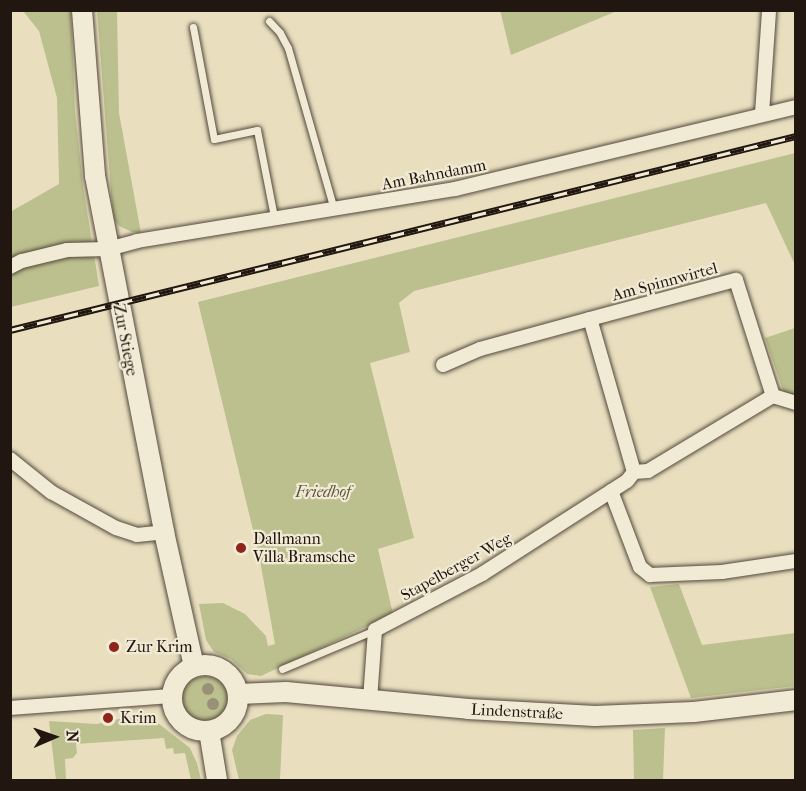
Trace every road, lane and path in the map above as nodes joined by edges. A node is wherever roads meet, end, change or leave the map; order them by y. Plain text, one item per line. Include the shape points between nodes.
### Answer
1 (82, 10) edge
2 (769, 10) edge
3 (269, 21) dead end
4 (193, 27) dead end
5 (795, 107) edge
6 (762, 114) junction
7 (334, 210) junction
8 (274, 218) junction
9 (108, 249) junction
10 (10, 267) edge
11 (590, 319) junction
12 (443, 365) dead end
13 (773, 396) junction
14 (795, 404) edge
15 (10, 459) edge
16 (634, 472) junction
17 (611, 491) junction
18 (164, 532) junction
19 (795, 561) edge
20 (375, 630) junction
21 (194, 666) junction
22 (282, 669) dead end
23 (238, 694) junction
24 (171, 696) junction
25 (370, 700) junction
26 (795, 700) edge
27 (10, 708) edge
28 (208, 731) junction
29 (217, 780) edge

1 - 9 street, Zur Stiege via 95,176
2 - 6 street
3 - 7 lane via 288,48
4 - 8 lane via 214,139 257,130
5 - 6 street, Am Bahndamm
6 - 7 street, Am Bahndamm via 455,189
7 - 8 street, Am Bahndamm
8 - 9 street, Am Bahndamm
9 - 10 street, Am Bahndamm via 67,250
9 - 18 street, Zur Stiege
11 - 12 street, Am Spinnwirtel via 480,349
11 - 13 street, Am Spinnwirtel via 736,280
11 - 16 street
13 - 14 street
13 - 16 street via 648,471
15 - 18 street via 51,492 116,528 137,535
16 - 17 street, Stapelberger Weg
17 - 19 street via 640,567 650,575 722,572
17 - 20 street, Stapelberger Weg via 482,574
18 - 21 street, Zur Stiege
20 - 22 lane
20 - 25 street
21 - 23 street via 224,670
21 - 24 street via 178,678
23 - 25 street, Lindenstraße via 286,692
23 - 28 street via 227,724
24 - 27 street
24 - 28 street via 182,722 190,728
25 - 26 street, Lindenstraße via 595,716 694,712
28 - 29 street

